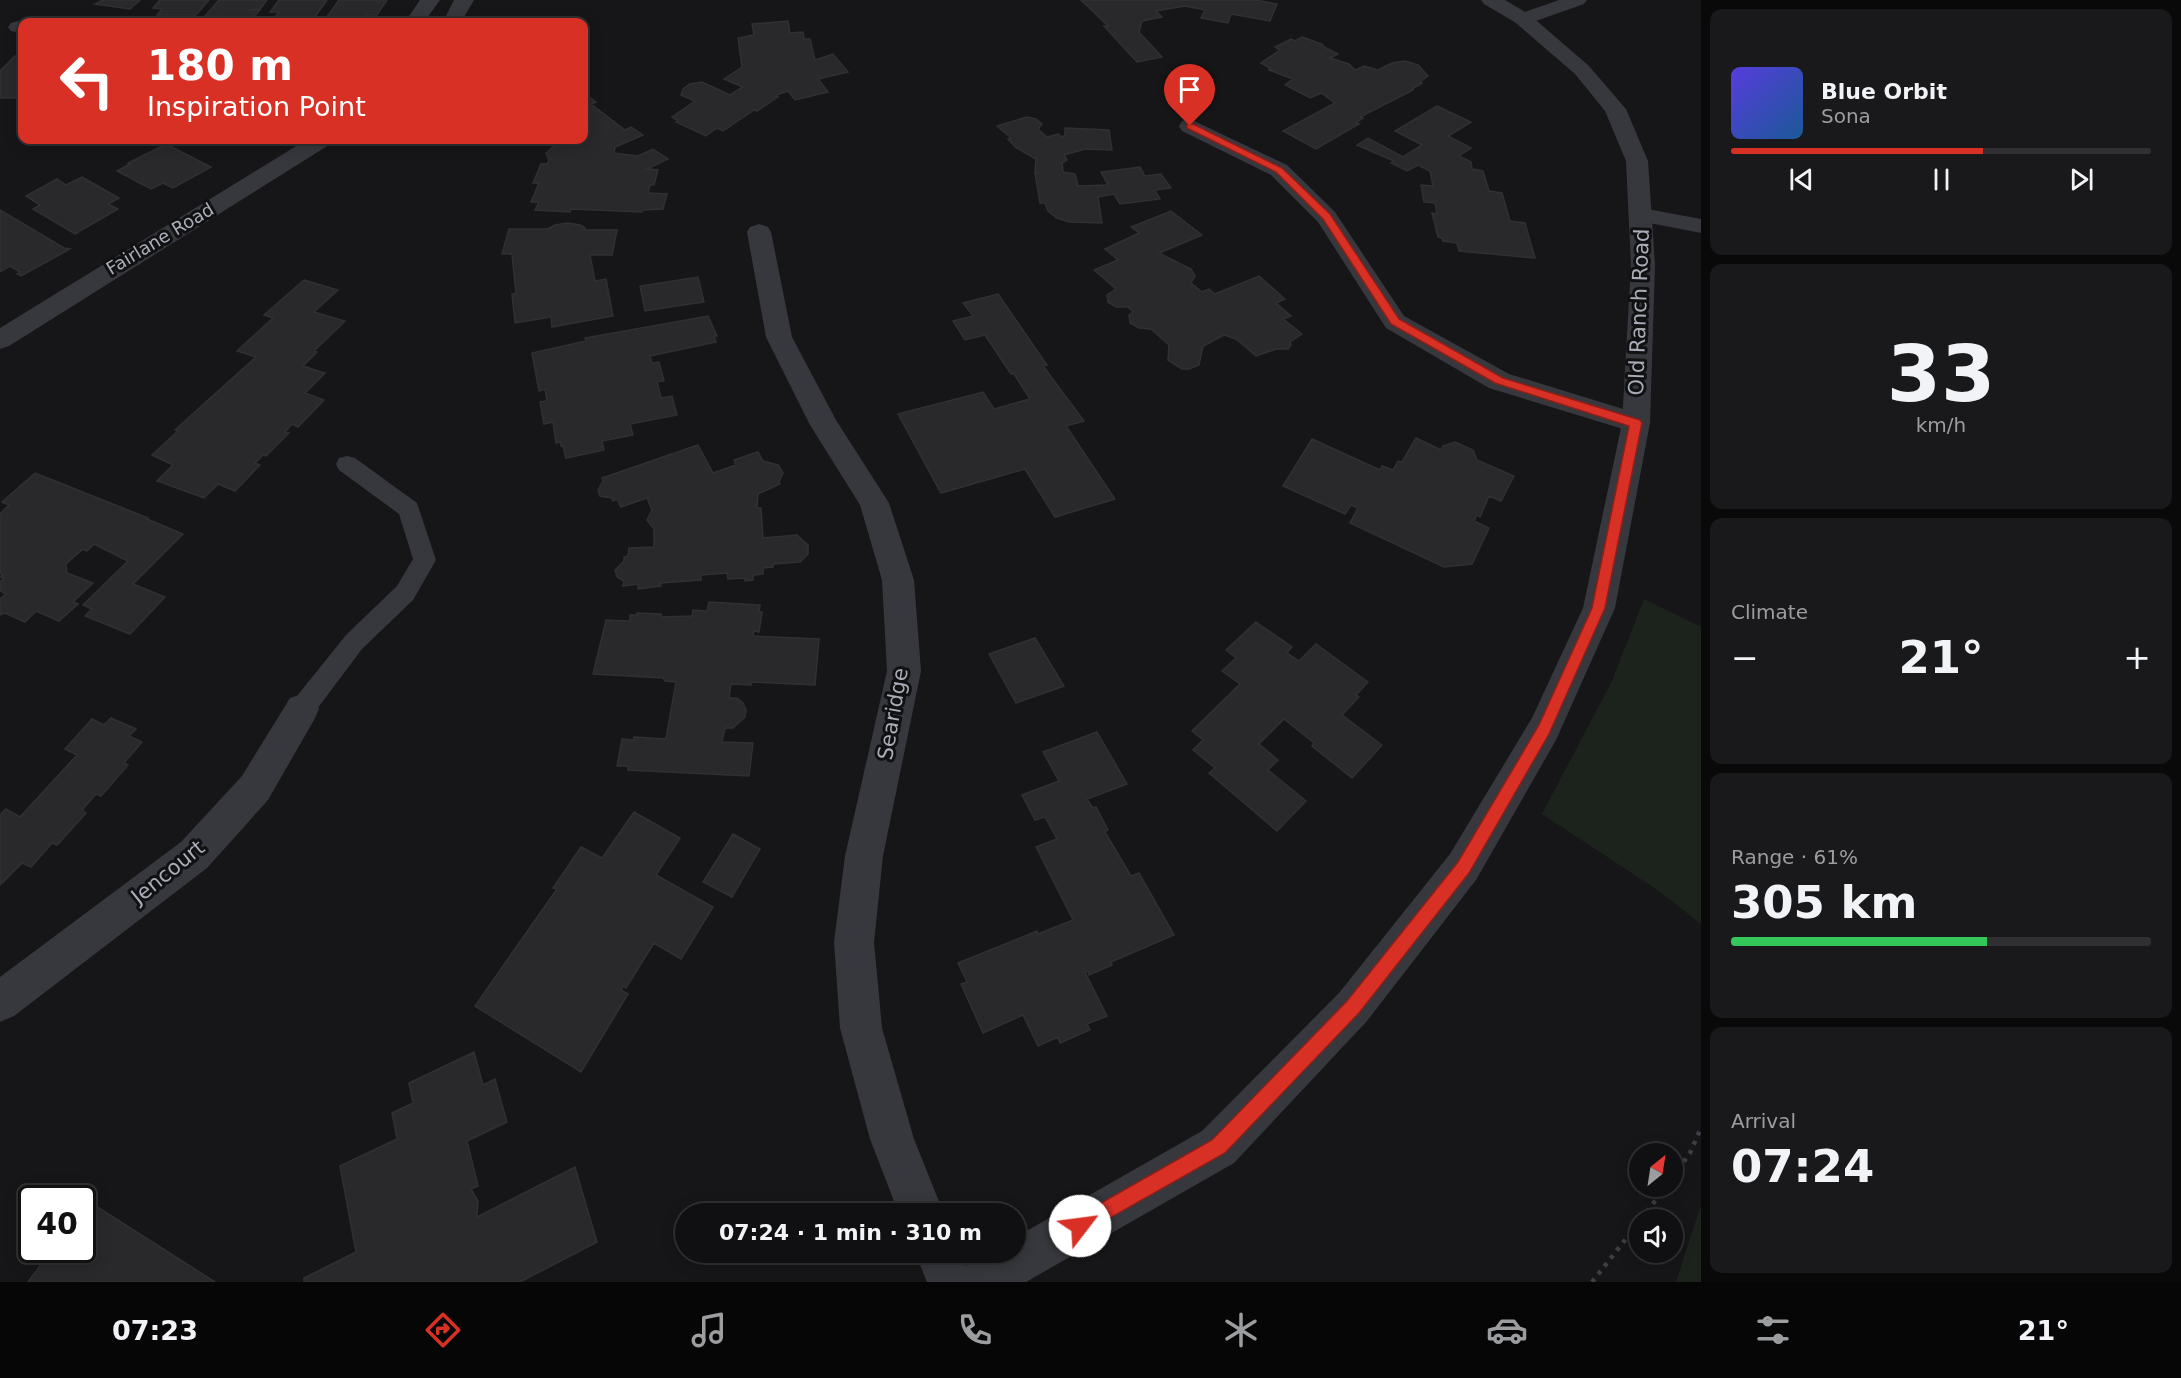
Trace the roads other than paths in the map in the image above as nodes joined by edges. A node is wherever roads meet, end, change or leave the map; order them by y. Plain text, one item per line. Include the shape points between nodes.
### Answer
1 (430, 0) edge
2 (464, 0) edge
3 (1491, 0) edge
4 (1577, 0) edge
5 (417, 18) edge
6 (454, 18) edge
7 (1523, 19) junction
8 (1190, 126) dead end
9 (315, 144) edge
10 (1642, 215) junction
11 (1701, 226) edge
12 (759, 232) dead end
13 (0, 340) edge
14 (1636, 423) junction
15 (347, 464) dead end
16 (302, 708) joint
17 (0, 1002) edge
18 (918, 1203) edge
19 (942, 1263) edge
20 (950, 1282) edge
21 (981, 1282) edge

1 - 5 street
2 - 6 street
3 - 7 street, Old Ranch Road
4 - 7 street
7 - 10 street, Old Ranch Road via 1582,70 1614,109 1637,160
8 - 14 street via 1279,170 1327,217 1395,322 1499,381
9 - 13 street, Fairlane Road
10 - 11 street
10 - 14 street, Old Ranch Road
12 - 18 street, Searidge via 779,337 824,425 874,503 898,580 904,670 864,856 854,942 861,1028 892,1139
14 - 21 street, Old Ranch Road via 1599,608 1544,729 1463,867 1353,1007 1218,1147
15 - 16 lane via 409,509 425,560 405,593 354,642
16 - 17 street, Jencourt via 255,788 194,855
19 - 20 street

